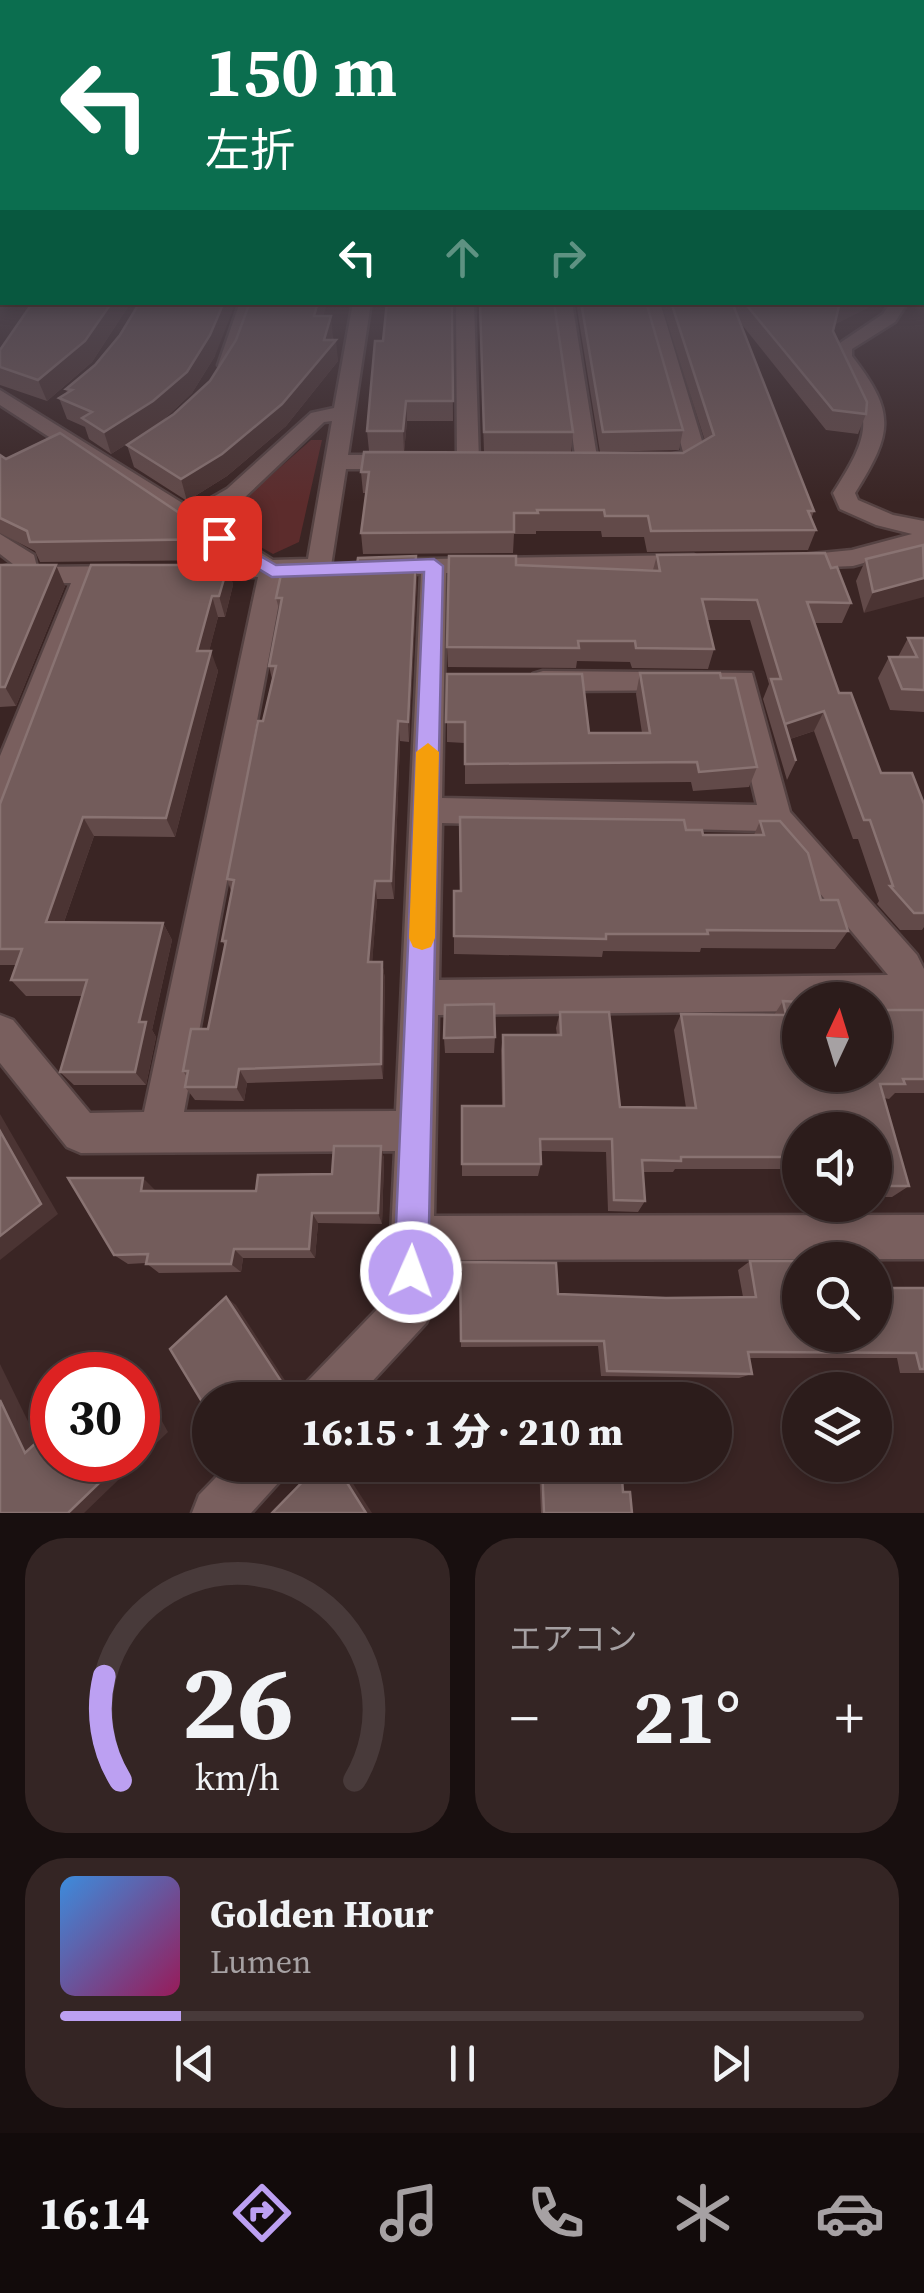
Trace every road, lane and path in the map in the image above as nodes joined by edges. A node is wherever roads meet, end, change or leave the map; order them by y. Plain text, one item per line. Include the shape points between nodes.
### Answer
1 (230, 361) edge
2 (354, 361) edge
3 (463, 361) edge
4 (571, 361) edge
5 (668, 361) edge
6 (846, 361) edge
7 (219, 378) edge
8 (0, 396) edge
9 (61, 407) edge
10 (346, 413) junction
11 (37, 420) junction
12 (338, 462) junction
13 (587, 463) edge
14 (642, 463) edge
15 (924, 516) edge
16 (191, 520) junction
17 (924, 538) edge
18 (0, 542) edge
19 (724, 563) edge
20 (762, 563) edge
21 (338, 566) junction
22 (434, 566) junction
23 (272, 571) junction
24 (87, 574) junction
25 (12, 575) edge
26 (430, 681) junction
27 (469, 681) edge
28 (508, 681) edge
29 (0, 794) edge
30 (426, 810) junction
31 (776, 818) junction
32 (420, 998) junction
33 (921, 999) edge
34 (0, 1034) edge
35 (416, 1130) junction
36 (160, 1133) junction
37 (924, 1237) edge
38 (412, 1238) junction
39 (340, 1382) edge
40 (246, 1482) edge
41 (217, 1513) edge

1 - 7 street
2 - 10 street
3 - 12 street via 459,462
4 - 13 street
5 - 14 street via 696,454 679,464
6 - 15 street via 865,383 878,425 875,444 844,493 848,504 908,527
8 - 11 street
9 - 11 street
10 - 12 street
10 - 16 street via 318,417 235,494
11 - 16 street via 119,462
12 - 21 street
16 - 23 street
17 - 20 street via 852,558
18 - 25 street via 25,561
19 - 22 street
21 - 22 street
21 - 23 street
22 - 26 street
23 - 24 street
23 - 36 street
24 - 25 street
24 - 29 street
26 - 27 street
26 - 30 street
28 - 31 street via 742,680
30 - 31 street
30 - 32 street
31 - 33 street via 904,967
32 - 33 street
32 - 35 street
34 - 36 street via 81,1134
35 - 36 street
35 - 38 street
37 - 38 street
38 - 39 street via 410,1307
40 - 41 street

